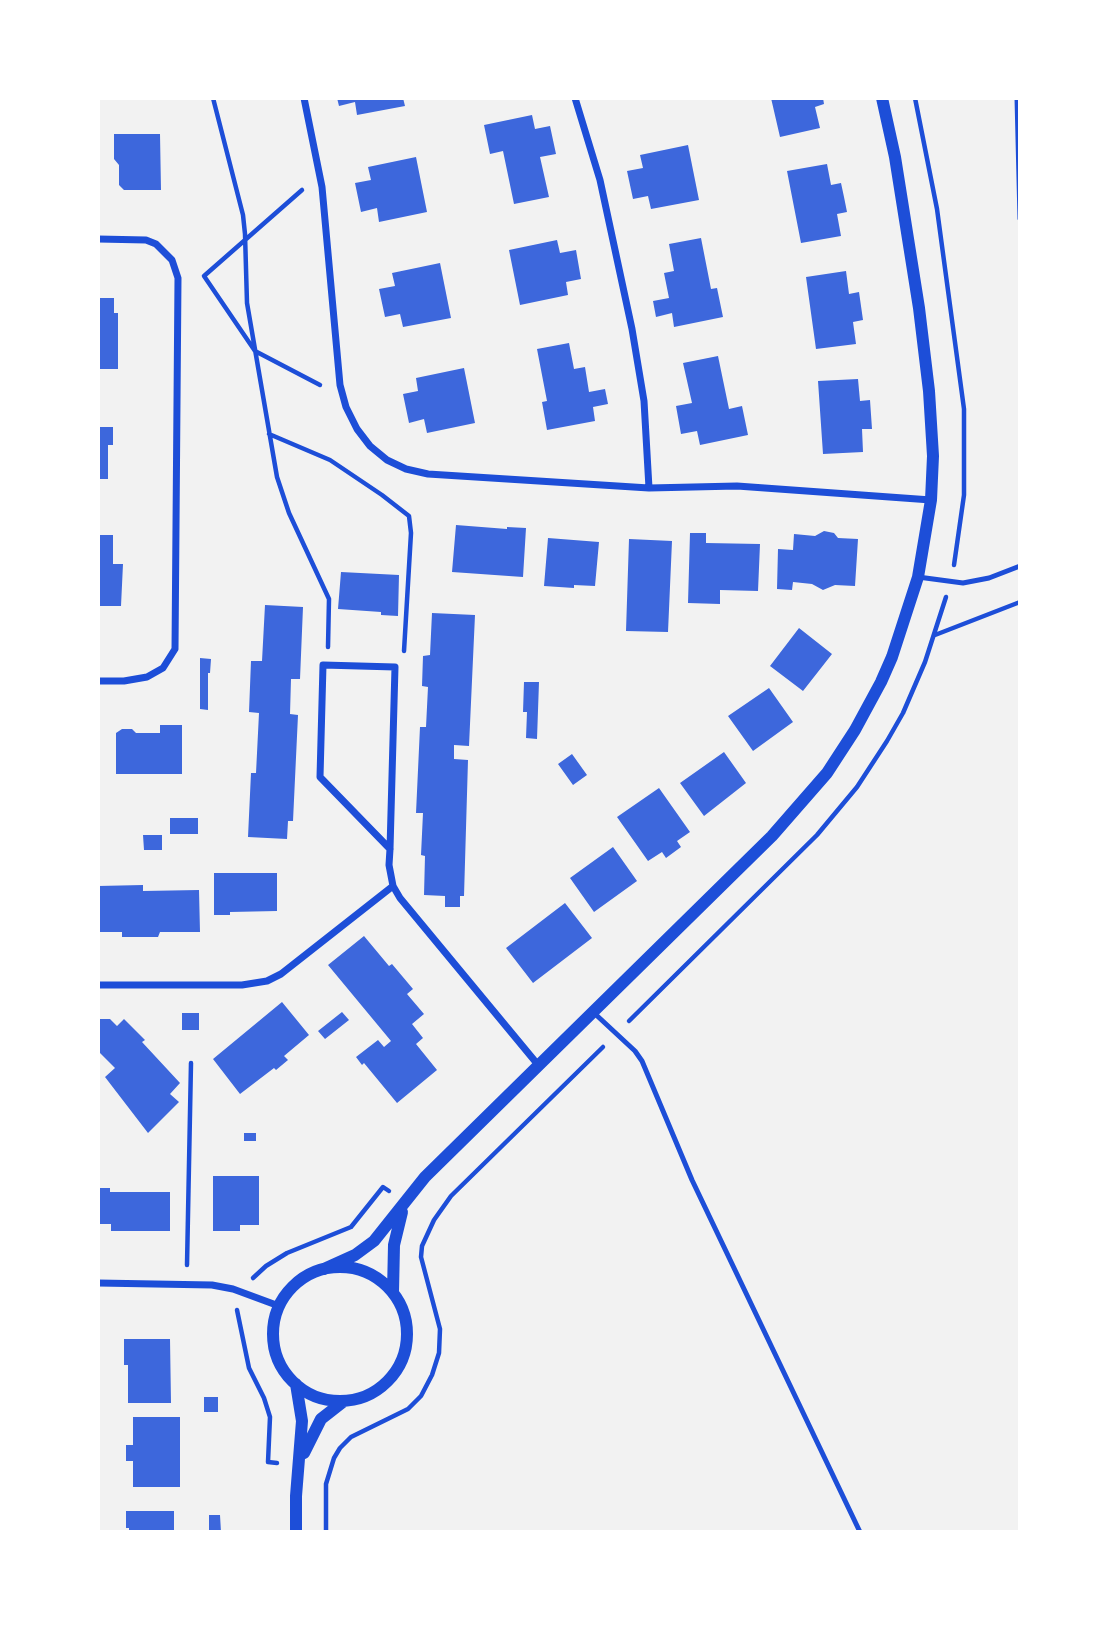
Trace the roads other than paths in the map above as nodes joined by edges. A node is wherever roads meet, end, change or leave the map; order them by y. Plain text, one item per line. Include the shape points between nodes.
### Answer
1 (304, 98) edge
2 (575, 98) edge
3 (882, 98) edge
4 (1017, 98) edge
5 (1020, 219) edge
6 (98, 239) edge
7 (649, 488) junction
8 (931, 500) junction
9 (1020, 566) edge
10 (918, 577) junction
11 (98, 681) edge
12 (390, 849) junction
13 (393, 886) junction
14 (98, 985) edge
15 (593, 1012) junction
16 (539, 1066) junction
17 (406, 1201) junction
18 (324, 1269) junction
19 (98, 1283) edge
20 (393, 1292) junction
21 (279, 1306) junction
22 (296, 1384) junction
23 (344, 1401) junction
24 (299, 1467) junction
25 (296, 1532) edge
26 (860, 1532) edge

1 - 7 street via 321,174 342,397 362,437 379,454 406,469 428,474
2 - 7 street via 600,180 632,329 644,401
3 - 8 street via 908,231 927,367
4 - 5 lane
6 - 11 street via 156,244 172,260 178,278 175,649 163,668 147,677
7 - 8 street via 737,486
8 - 10 street
9 - 10 lane via 977,581 950,583
10 - 15 street via 881,682 827,773 772,836
12 - 12 street via 395,667 323,665 320,777
12 - 13 street
13 - 14 street via 267,981
13 - 16 street
15 - 16 street
15 - 26 lane via 642,1061 692,1180
16 - 17 street
17 - 18 street via 364,1249
17 - 20 street via 394,1245
18 - 20 street via 365,1271
18 - 21 street via 297,1283
19 - 21 street via 212,1284
20 - 23 street via 408,1331 400,1364 382,1387
21 - 22 street via 275,1351
22 - 23 street via 321,1398
22 - 24 street via 302,1421
23 - 24 street via 321,1419
24 - 25 street

